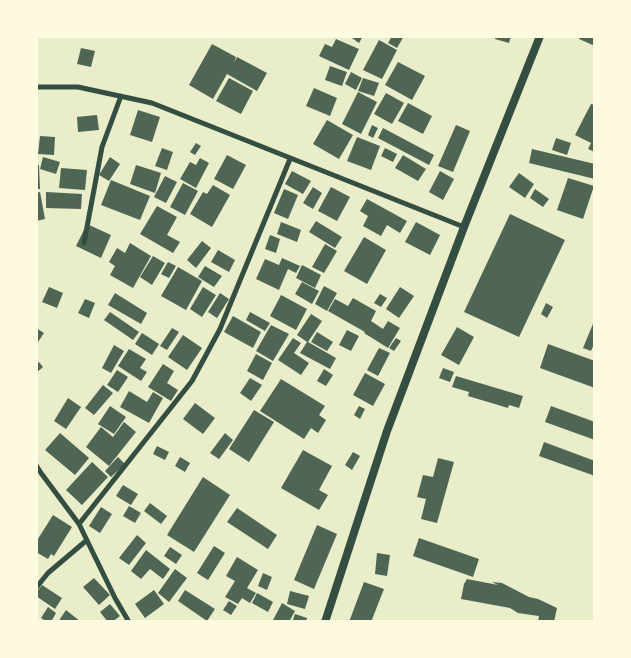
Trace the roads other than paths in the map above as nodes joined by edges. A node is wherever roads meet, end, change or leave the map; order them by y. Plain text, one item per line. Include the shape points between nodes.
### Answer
1 (540, 36) edge
2 (36, 87) edge
3 (121, 96) junction
4 (290, 159) junction
5 (464, 227) junction
6 (84, 243) dead end
7 (36, 465) edge
8 (79, 524) junction
9 (87, 540) junction
10 (36, 588) edge
11 (129, 622) edge
12 (325, 622) edge

1 - 5 street
2 - 3 street via 78,88
3 - 4 street via 152,103
3 - 6 street via 102,147
4 - 5 street
4 - 8 street via 220,329 192,381
5 - 12 street via 387,431
7 - 8 street
8 - 9 street
9 - 10 street via 48,573
9 - 11 street

